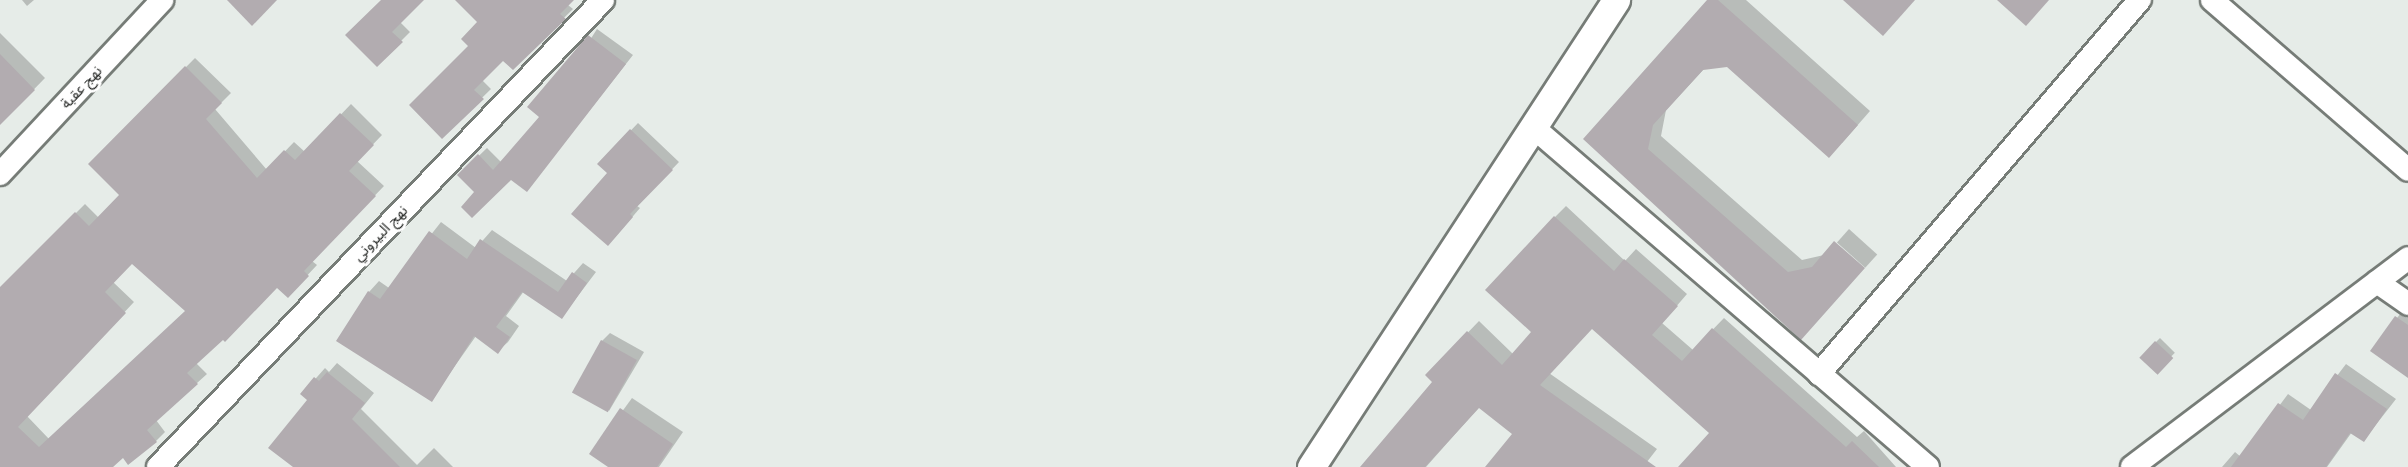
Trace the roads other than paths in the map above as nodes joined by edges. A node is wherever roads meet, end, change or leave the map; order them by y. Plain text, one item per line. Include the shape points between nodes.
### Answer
1 (603, 0) edge
2 (1616, 0) edge
3 (2140, 0) edge
4 (2212, 0) edge
5 (154, 3) edge
6 (1533, 128) junction
7 (2408, 170) edge
8 (0, 174) edge
9 (2408, 258) edge
10 (2377, 282) junction
11 (2408, 304) edge
12 (1819, 374) junction
13 (2144, 464) edge
14 (158, 467) edge
15 (1311, 467) edge
16 (1928, 467) edge

1 - 14 street, نهج البيروني
2 - 6 street
3 - 12 street
4 - 7 street
5 - 8 street, نهج عقبة
6 - 12 street
6 - 15 street
9 - 10 street
10 - 11 street
10 - 13 street
12 - 16 street

